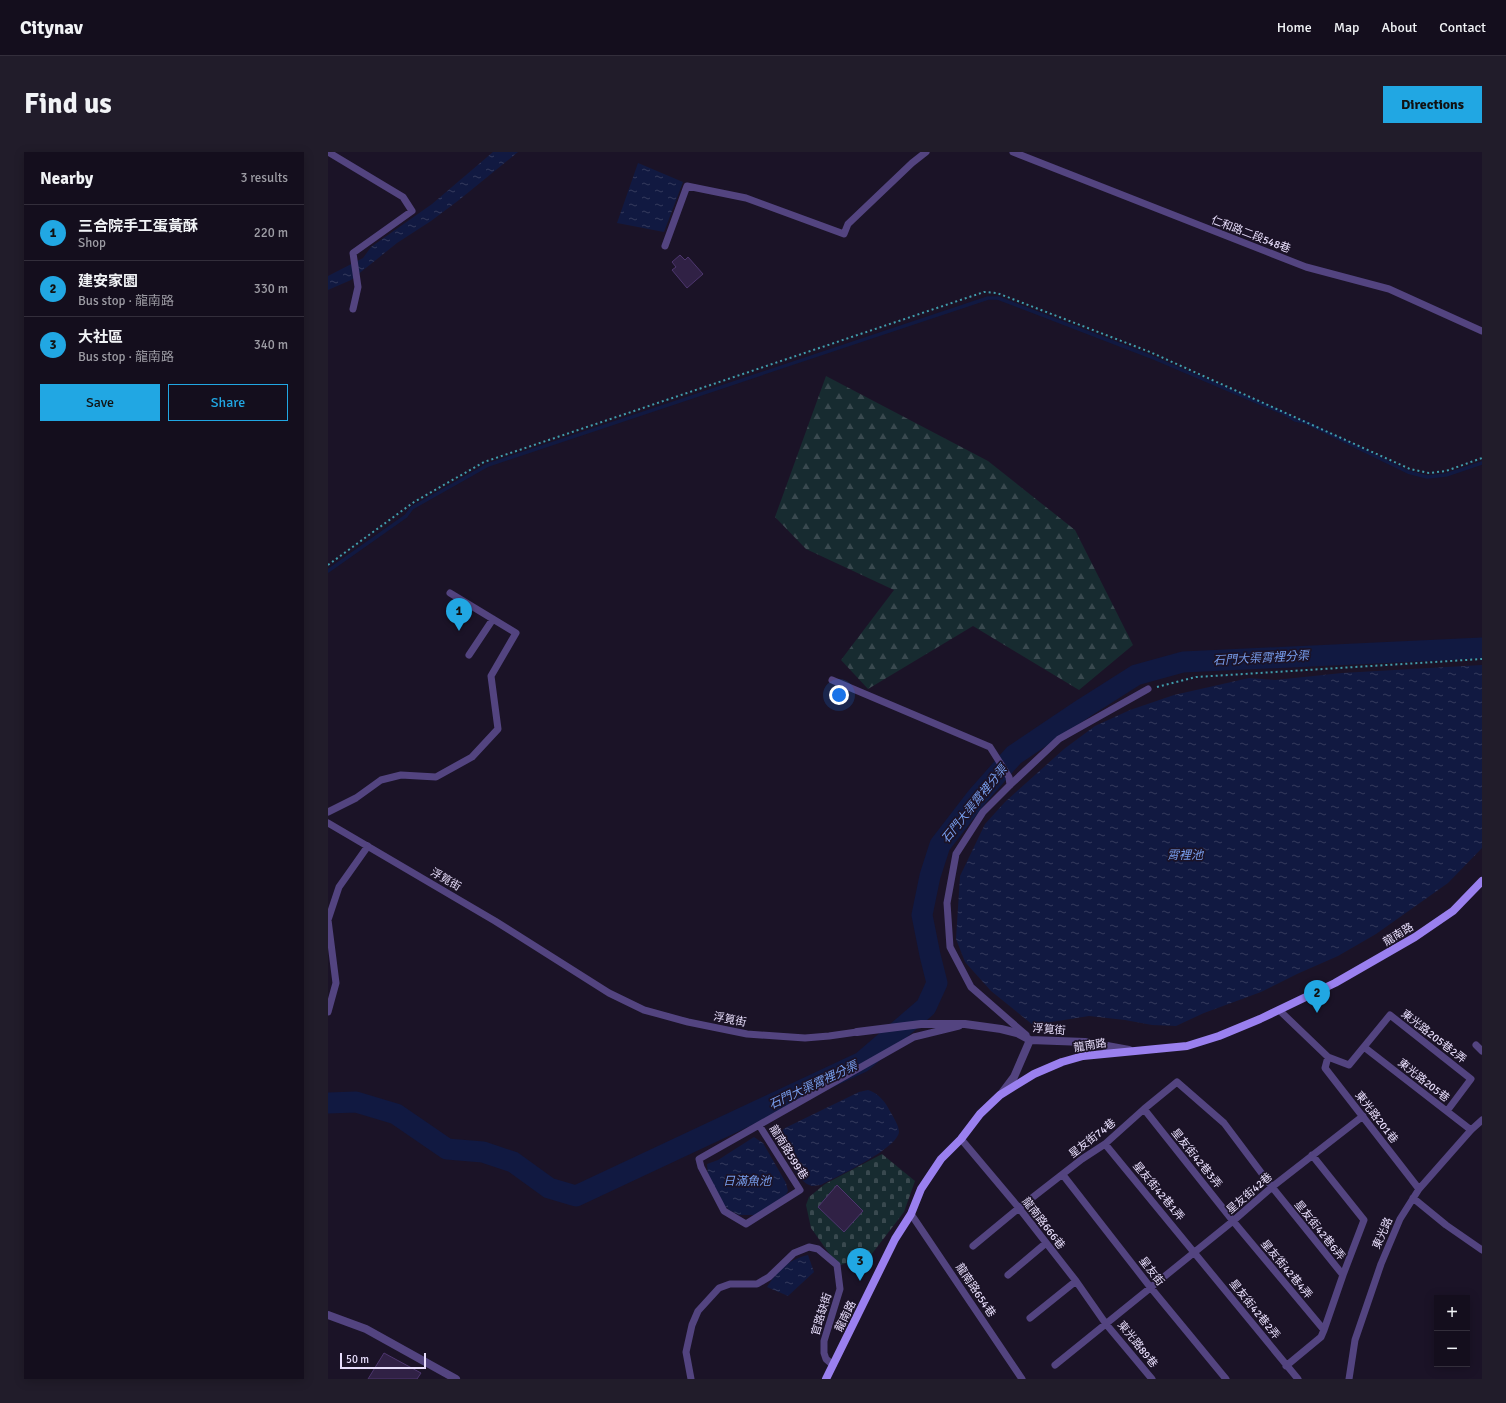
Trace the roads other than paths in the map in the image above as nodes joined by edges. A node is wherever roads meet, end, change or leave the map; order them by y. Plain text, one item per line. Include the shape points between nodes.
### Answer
1 (328, 152) edge
2 (926, 152) edge
3 (1013, 152) edge
4 (665, 246) dead end
5 (353, 309) dead end
6 (1482, 331) edge
7 (450, 593) dead end
8 (493, 619) junction
9 (470, 655) dead end
10 (832, 680) dead end
11 (1148, 689) road end
12 (1010, 785) junction
13 (328, 812) edge
14 (328, 823) edge
15 (368, 846) junction
16 (1482, 881) edge
17 (1279, 1010) junction
18 (328, 1012) edge
19 (965, 1024) junction
20 (857, 1032) joint
21 (1030, 1040) junction
22 (1476, 1045) dead end
23 (1364, 1047) junction
24 (1131, 1051) junction
25 (1482, 1051) edge
26 (1328, 1057) junction
27 (1177, 1082) joint
28 (1000, 1095) junction
29 (1144, 1109) junction
30 (1447, 1111) junction
31 (1363, 1116) junction
32 (1482, 1120) edge
33 (759, 1125) junction
34 (1471, 1130) junction
35 (961, 1139) junction
36 (1105, 1144) junction
37 (1312, 1155) junction
38 (1063, 1175) junction
39 (1272, 1187) junction
40 (1419, 1189) junction
41 (1413, 1198) junction
42 (1019, 1208) junction
43 (911, 1214) junction
44 (1234, 1221) junction
45 (1046, 1243) junction
46 (973, 1246) dead end
47 (1482, 1250) edge
48 (1195, 1252) junction
49 (1008, 1275) dead end
50 (1343, 1275) junction
51 (1076, 1281) junction
52 (1151, 1288) junction
53 (328, 1315) edge
54 (1030, 1318) dead end
55 (1106, 1324) junction
56 (1324, 1330) junction
57 (834, 1365) junction
58 (1055, 1365) dead end
59 (1286, 1366) junction
60 (456, 1379) edge
61 (691, 1379) edge
62 (826, 1379) edge
63 (1022, 1379) edge
64 (1152, 1379) edge
65 (1226, 1379) edge
66 (1298, 1379) edge
67 (1349, 1379) edge

1 - 5 lane via 403,197 412,211 353,253 358,287
2 - 4 lane via 912,162 848,224 844,234 746,198 687,186
3 - 6 lane, 仁和路二段548巷 via 1306,267 1389,289
7 - 8 lane
8 - 9 lane
8 - 13 lane via 516,633 491,676 498,729 472,757 436,777 401,774 380,780 356,798
10 - 12 lane via 990,747 1009,777
11 - 12 lane via 1059,739
12 - 21 lane via 984,812 956,854 947,903 950,946 971,987
14 - 15 lane, 浮筧街
15 - 18 lane via 339,887 328,920 336,983
15 - 20 lane, 浮筧街 via 495,921 609,993 644,1010 747,1034 805,1038
16 - 17 main road, 龍南路 via 1453,910 1415,937 1335,983
17 - 24 main road, 龍南路 via 1187,1046
17 - 26 lane
19 - 20 street, 浮筧街 via 920,1024
19 - 21 street, 浮筧街 via 1001,1029
19 - 33 lane, 龍南路599巷 via 914,1037
21 - 24 street, 浮筧街 via 1085,1042
21 - 28 street via 1014,1077
22 - 25 lane
23 - 26 lane via 1349,1065
23 - 30 lane, 東光路205巷
23 - 30 lane, 東光路205巷2弄 via 1390,1015 1472,1079
24 - 28 main road, 龍南路 via 1082,1056 1062,1062 1034,1074
26 - 31 lane, 東光路201巷 via 1325,1068
27 - 29 lane, 星友街74巷
27 - 39 lane, 星友街42巷6弄 via 1224,1123
28 - 35 main road, 龍南路 via 980,1114
29 - 36 lane, 星友街74巷
29 - 44 lane, 星友街42巷3弄
30 - 34 lane, 東光路205巷
31 - 37 lane, 星友街42巷
31 - 40 lane, 東光路201巷
32 - 34 lane, 東光路
33 - 33 lane, 龍南路599巷 via 700,1160 701,1167 724,1211 746,1224 800,1190
34 - 40 lane, 東光路
35 - 42 lane, 龍南路666巷
35 - 43 main road, 龍南路 via 921,1189
36 - 38 lane, 星友街74巷
36 - 48 lane, 星友街42巷1弄
37 - 39 lane, 星友街42巷
37 - 50 lane via 1364,1220
38 - 42 lane, 星友街74巷
38 - 52 lane, 星友街
39 - 44 lane, 星友街42巷
39 - 50 lane, 星友街42巷6弄
40 - 41 lane, 東光路
41 - 47 lane
41 - 67 lane, 東光路 via 1400,1219 1381,1264 1355,1340
42 - 45 lane, 龍南路666巷
42 - 46 lane, 星友街74巷
43 - 57 main road, 龍南路 via 895,1239
43 - 63 lane, 龍南路654巷
44 - 48 lane, 星友街42巷
44 - 56 lane, 星友街42巷4弄
45 - 49 lane
45 - 51 lane, 龍南路666巷
48 - 52 lane, 星友街42巷
48 - 59 lane, 星友街42巷2弄
50 - 56 lane, 星友街42巷6弄
51 - 54 lane
51 - 55 lane, 龍南路666巷
52 - 55 lane, 星友街42巷
52 - 65 lane, 星友街
53 - 60 street via 366,1329
55 - 58 lane, 星友街42巷
55 - 64 lane, 東光路89巷
56 - 59 lane, 星友街42巷6弄 via 1321,1337
57 - 61 lane, 官路缺街 via 826,1359 824,1341 840,1289 837,1265 818,1249 809,1247 794,1253 769,1277 757,1284 730,1284 719,1288 698,1311 686,1352
57 - 62 main road, 龍南路
59 - 66 lane, 星友街42巷2弄

